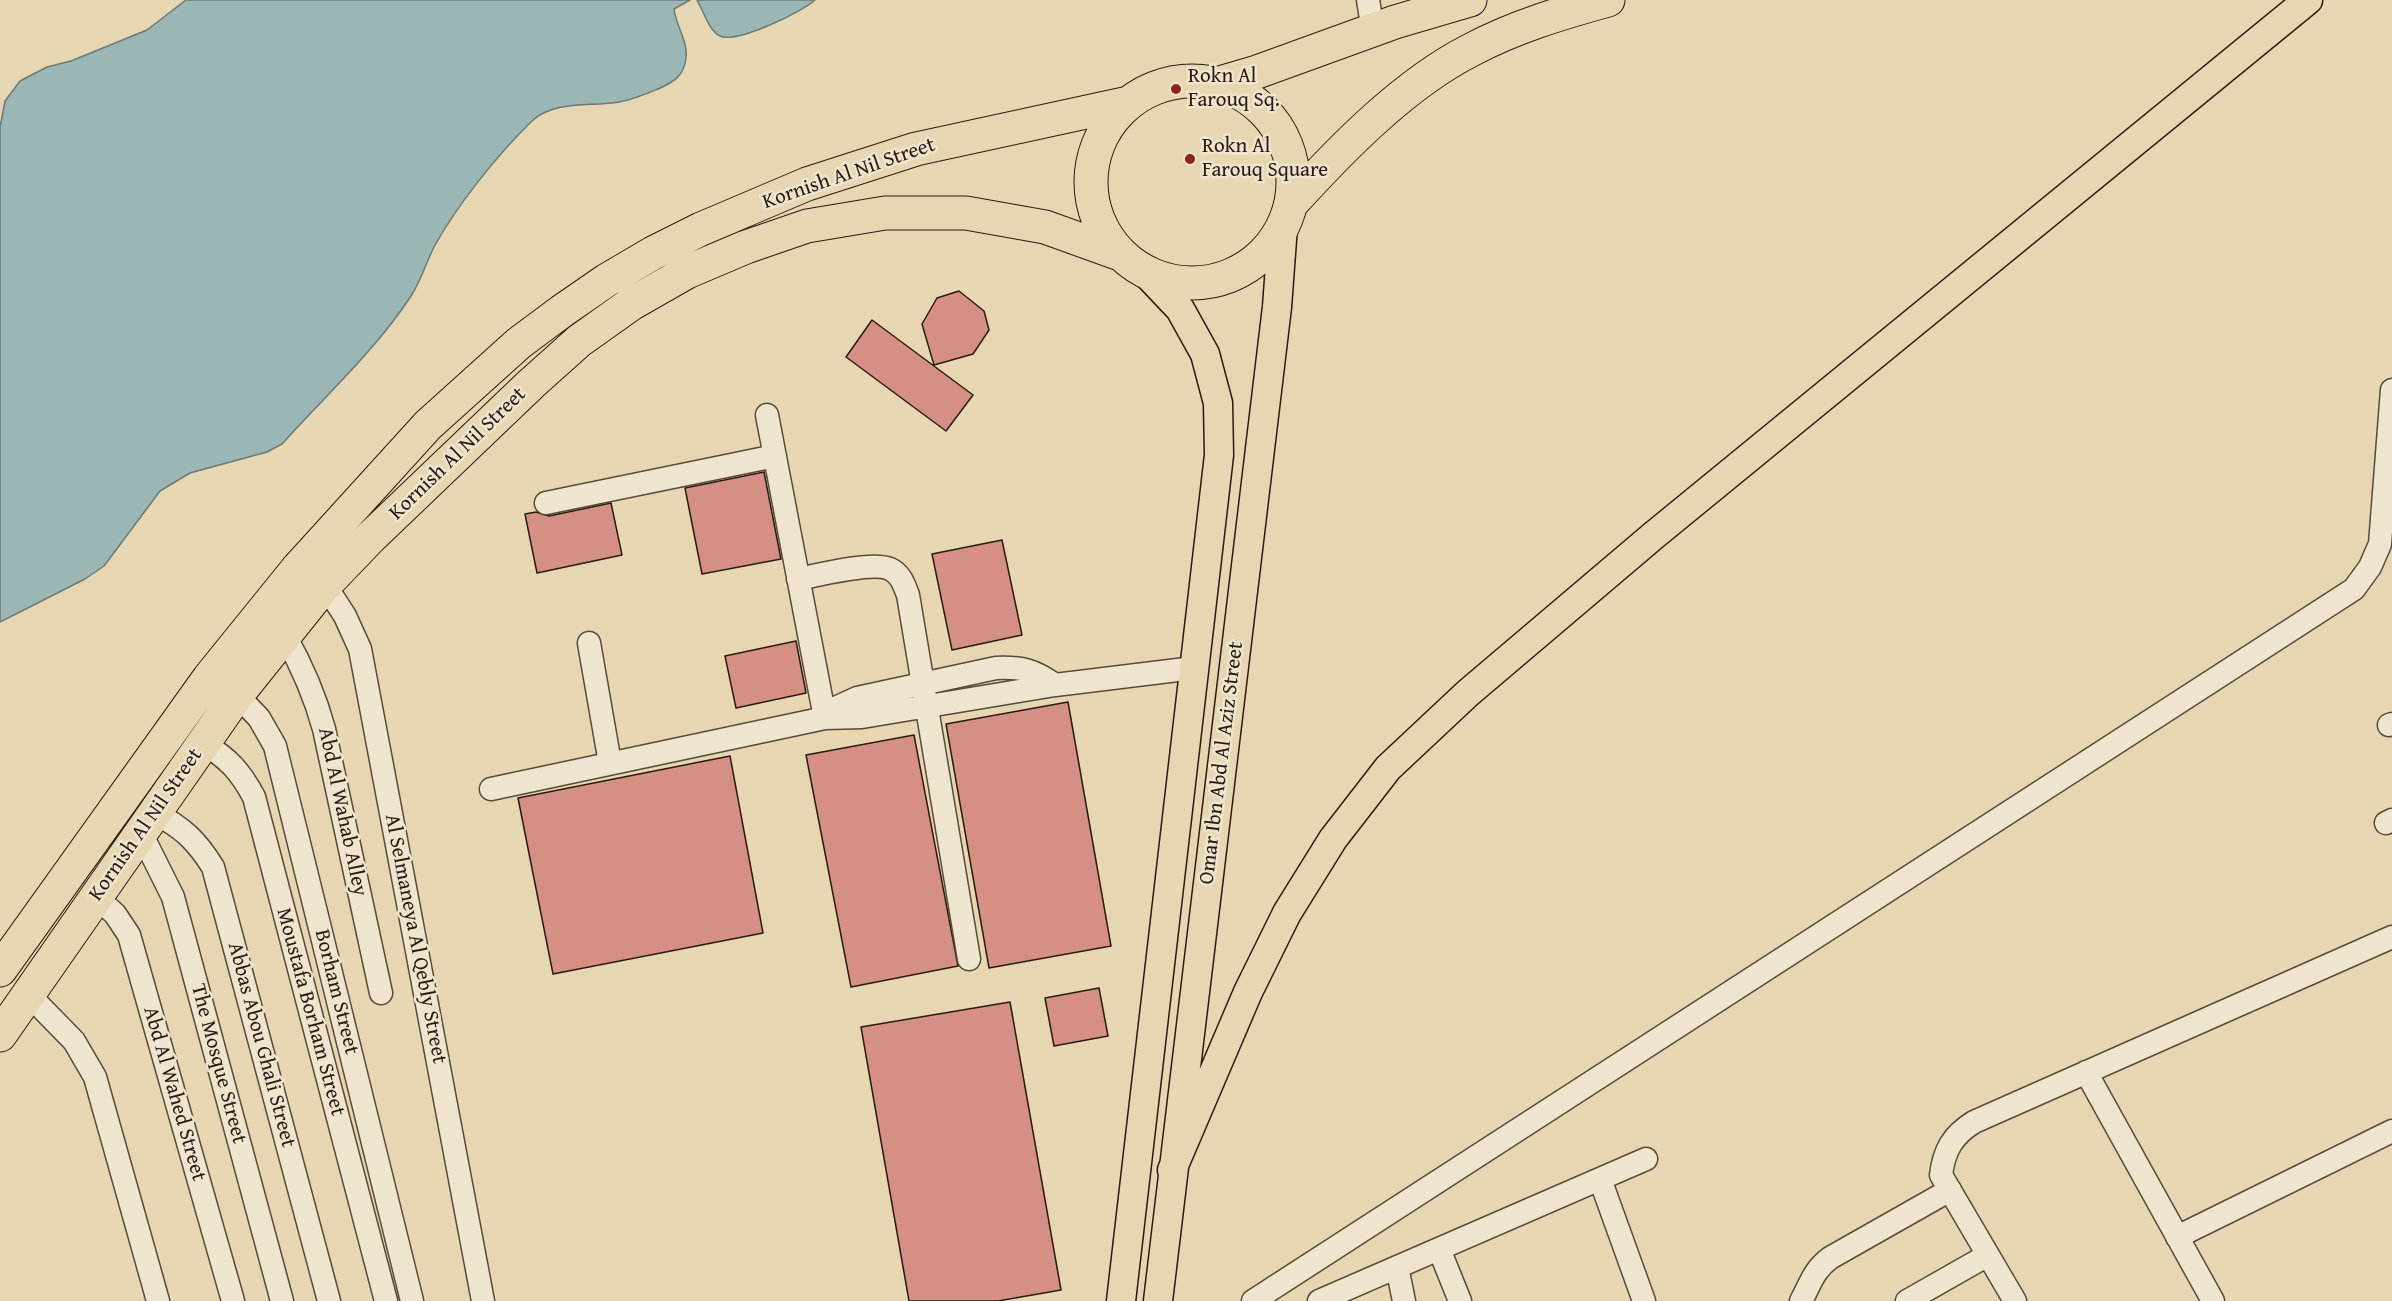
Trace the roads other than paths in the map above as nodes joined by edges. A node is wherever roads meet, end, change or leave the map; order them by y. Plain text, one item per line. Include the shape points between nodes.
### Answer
1 (1470, 0) edge
2 (1608, 0) edge
3 (2308, 0) edge
4 (1377, 9) edge
5 (1216, 84) junction
6 (1128, 103) junction
7 (1287, 215) junction
8 (1133, 263) junction
9 (2392, 390) edge
10 (767, 415) dead end
11 (2390, 435) edge
12 (775, 456) junction
13 (2388, 490) edge
14 (546, 503) dead end
15 (2386, 544) edge
16 (798, 579) junction
17 (325, 585) junction
18 (285, 636) junction
19 (589, 643) dead end
20 (1194, 668) junction
21 (923, 684) junction
22 (1055, 685) junction
23 (237, 695) junction
24 (927, 708) junction
25 (825, 718) junction
26 (203, 743) junction
27 (610, 763) junction
28 (490, 789) dead end
29 (148, 823) junction
30 (96, 897) junction
31 (2392, 937) edge
32 (969, 959) dead end
33 (0, 970) edge
34 (381, 993) dead end
35 (28, 994) junction
36 (0, 1035) edge
37 (2085, 1072) junction
38 (2392, 1131) edge
39 (1646, 1159) dead end
40 (1172, 1170) junction
41 (1599, 1179) junction
42 (1950, 1190) junction
43 (2177, 1237) junction
44 (1439, 1249) junction
45 (1988, 1255) junction
46 (1396, 1267) junction
47 (158, 1301) edge
48 (233, 1301) edge
49 (282, 1301) edge
50 (329, 1301) edge
51 (386, 1301) edge
52 (412, 1301) edge
53 (483, 1301) edge
54 (1121, 1301) edge
55 (1158, 1301) edge
56 (1253, 1301) edge
57 (1319, 1301) edge
58 (1404, 1301) edge
59 (1460, 1301) edge
60 (1644, 1301) edge
61 (1801, 1301) edge
62 (1907, 1301) edge
63 (2015, 1301) edge
64 (2213, 1301) edge

1 - 4 highway
2 - 7 highway via 1502,35 1434,72 1332,159
3 - 40 main road via 1653,536 1468,693 1388,768 1333,838 1287,913 1248,992
4 - 5 highway via 1257,72
5 - 6 highway via 1185,81 1155,88
5 - 7 highway via 1240,93 1261,109 1277,129 1288,152 1293,178
6 - 8 highway via 1102,136 1091,177 1097,218 1107,237
6 - 33 highway, Kornish Al Nil Street via 916,149 807,184 653,253 562,310 428,425 298,568 209,678
7 - 8 highway via 1269,248 1248,266 1224,278 1197,284 1171,281
7 - 40 main road, Omar Ibn Abd Al Aziz Street
8 - 17 highway, Kornish Al Nil Street via 1045,227 966,213 885,213 807,226 746,247 687,272 579,341
8 - 20 main road, Omar Ibn Abd Al Aziz Street via 1180,309 1205,354 1218,403 1219,455
9 - 11 street
10 - 12 street
11 - 13 street
12 - 14 street
12 - 16 street
13 - 15 street
15 - 56 street via 2354,589
16 - 21 street via 874,566 890,569 902,579
16 - 25 street
17 - 18 highway, Kornish Al Nil Street
17 - 53 street, Al Selmaneya Al Qebly Street via 360,650
18 - 23 highway, Kornish Al Nil Street
18 - 34 street, Abd Al Wahab Alley via 306,676 324,729
19 - 27 street
20 - 22 street
20 - 54 main road, Omar Ibn Abd Al Aziz Street
21 - 22 street via 1018,667 1038,673
21 - 24 street
21 - 25 street via 844,702
22 - 24 street
23 - 26 highway, Kornish Al Nil Street
23 - 52 street, Borham Street via 259,718 275,746
24 - 25 street
24 - 32 street
25 - 27 street
26 - 29 highway, Kornish Al Nil Street
26 - 51 street, Moustafa Borham Street via 231,762 254,797
27 - 28 street
29 - 30 highway, Kornish Al Nil Street
29 - 49 street, The Mosque Street via 173,897
29 - 50 street, Abbas Abou Ghali Street via 178,826 199,844 213,867
30 - 35 highway, Kornish Al Nil Street
30 - 48 street, Abd Al Wahed Street via 116,914 129,935
31 - 37 street
35 - 36 highway, Kornish Al Nil Street
35 - 47 street via 74,1041 95,1077
37 - 42 street via 1960,1131 1943,1159 1941,1175
37 - 43 street
38 - 43 street
39 - 41 street
40 - 55 main road, Omar Ibn Abd Al Aziz Street
41 - 44 street
41 - 60 street
42 - 45 street
42 - 61 street via 1830,1258 1812,1277
43 - 64 street
44 - 46 street
44 - 59 street
45 - 62 street
45 - 63 street
46 - 57 street
46 - 58 street

